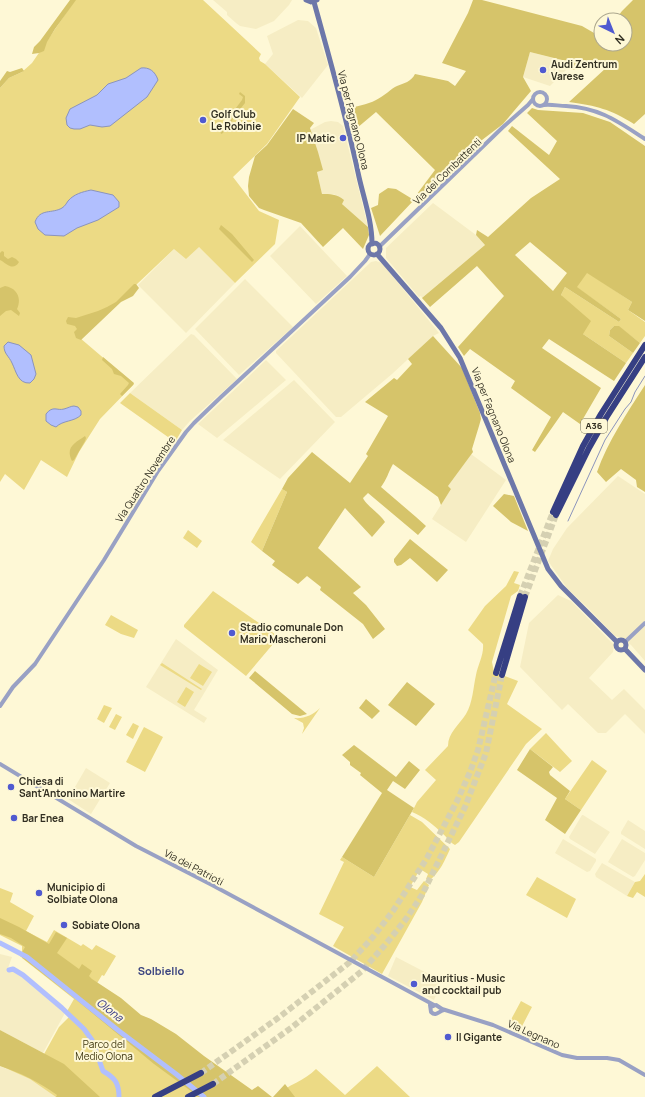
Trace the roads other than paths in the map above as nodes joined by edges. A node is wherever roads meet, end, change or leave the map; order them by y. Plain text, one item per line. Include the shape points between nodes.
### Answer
1 (306, 0) edge
2 (316, 1) edge
3 (532, 99) junction
4 (547, 99) junction
5 (535, 105) junction
6 (544, 105) junction
7 (554, 105) junction
8 (526, 107) junction
9 (645, 139) edge
10 (372, 244) junction
11 (379, 247) junction
12 (370, 254) junction
13 (377, 254) junction
14 (645, 345) edge
15 (645, 357) edge
16 (522, 596) tunnel mouth
17 (645, 623) edge
18 (617, 642) junction
19 (625, 642) junction
20 (625, 649) junction
21 (645, 670) edge
22 (499, 674) tunnel mouth
23 (0, 706) edge
24 (0, 764) edge
25 (431, 1005) junction
26 (440, 1009) junction
27 (201, 1073) tunnel mouth
28 (645, 1075) edge
29 (213, 1084) tunnel mouth
30 (155, 1097) edge
31 (188, 1097) edge

1 - 2 main road, Via per Fagnano Olona
2 - 10 main road, Via per Fagnano Olona via 356,161 372,231
3 - 4 street via 539,92
3 - 5 street
3 - 8 street, Via dei Combattenti
4 - 6 street
4 - 7 street
5 - 6 street, Via dei Combattenti
5 - 8 street, Via dei Combattenti
6 - 7 street, Via dei Combattenti
7 - 9 street, Via dei Combattenti via 594,110
8 - 11 street, Via dei Combattenti
10 - 11 main road
10 - 12 main road, Via per Fagnano Olona via 368,247
11 - 13 main road via 380,251
12 - 13 main road
12 - 23 street, Via Quattro Novembre via 350,277 186,432 158,471 104,560 38,660 13,687
13 - 18 main road, Via per Fagnano Olona via 441,328 460,358 548,568 561,586
14 - 15 highway, A36 via 600,414 554,514 606,418
16 - 22 highway
17 - 19 street
18 - 19 main road
18 - 20 main road via 618,649
19 - 20 main road
20 - 21 main road
24 - 25 street, Via dei Patrioti via 136,846
25 - 26 street via 438,1005
25 - 26 street via 430,1010 433,1014 437,1014
26 - 28 street, Via Legnano via 493,1025 562,1055 619,1060
27 - 30 highway
29 - 31 highway

